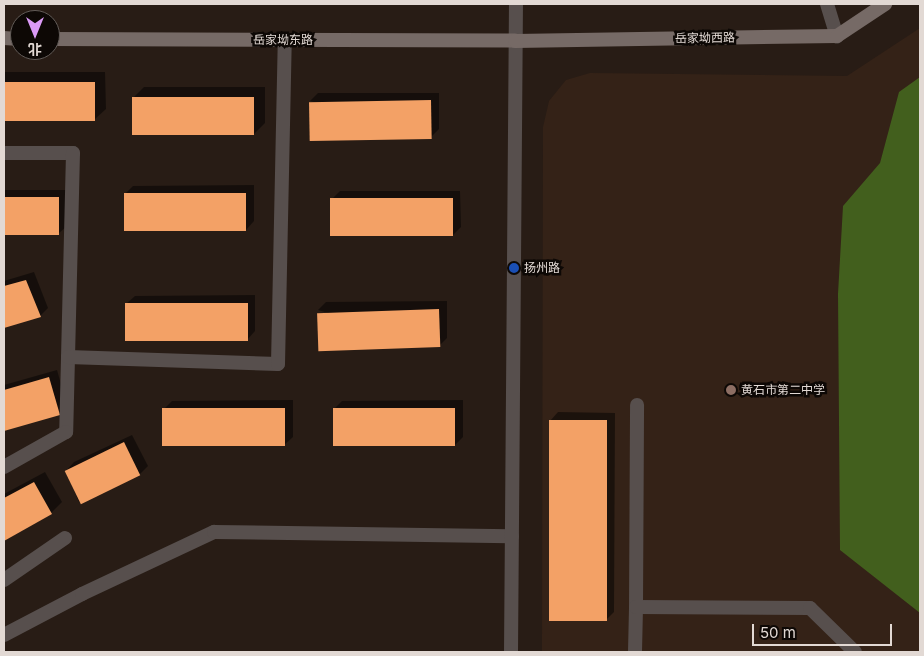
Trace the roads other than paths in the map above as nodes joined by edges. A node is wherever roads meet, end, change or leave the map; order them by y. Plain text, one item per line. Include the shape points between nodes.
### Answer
1 (516, 4) edge
2 (827, 4) edge
3 (885, 4) edge
4 (837, 36) junction
5 (60, 39) edge
6 (285, 40) junction
7 (515, 41) junction
8 (4, 153) edge
9 (68, 357) junction
10 (637, 405) dead end
11 (4, 467) edge
12 (512, 536) junction
13 (65, 538) dead end
14 (4, 580) edge
15 (636, 607) junction
16 (4, 634) edge
17 (511, 652) edge
18 (635, 652) edge
19 (855, 652) edge

1 - 7 street
2 - 4 street
3 - 4 main road
4 - 7 main road, 岳家坳西路
5 - 6 main road, 岳家坳东路
6 - 7 main road, 岳家坳东路
6 - 9 street via 278,364
7 - 12 street
8 - 9 street via 73,154
9 - 11 street via 66,432
10 - 15 street
12 - 16 street via 214,532
12 - 17 street
13 - 14 street
15 - 18 street
15 - 19 street via 810,608

